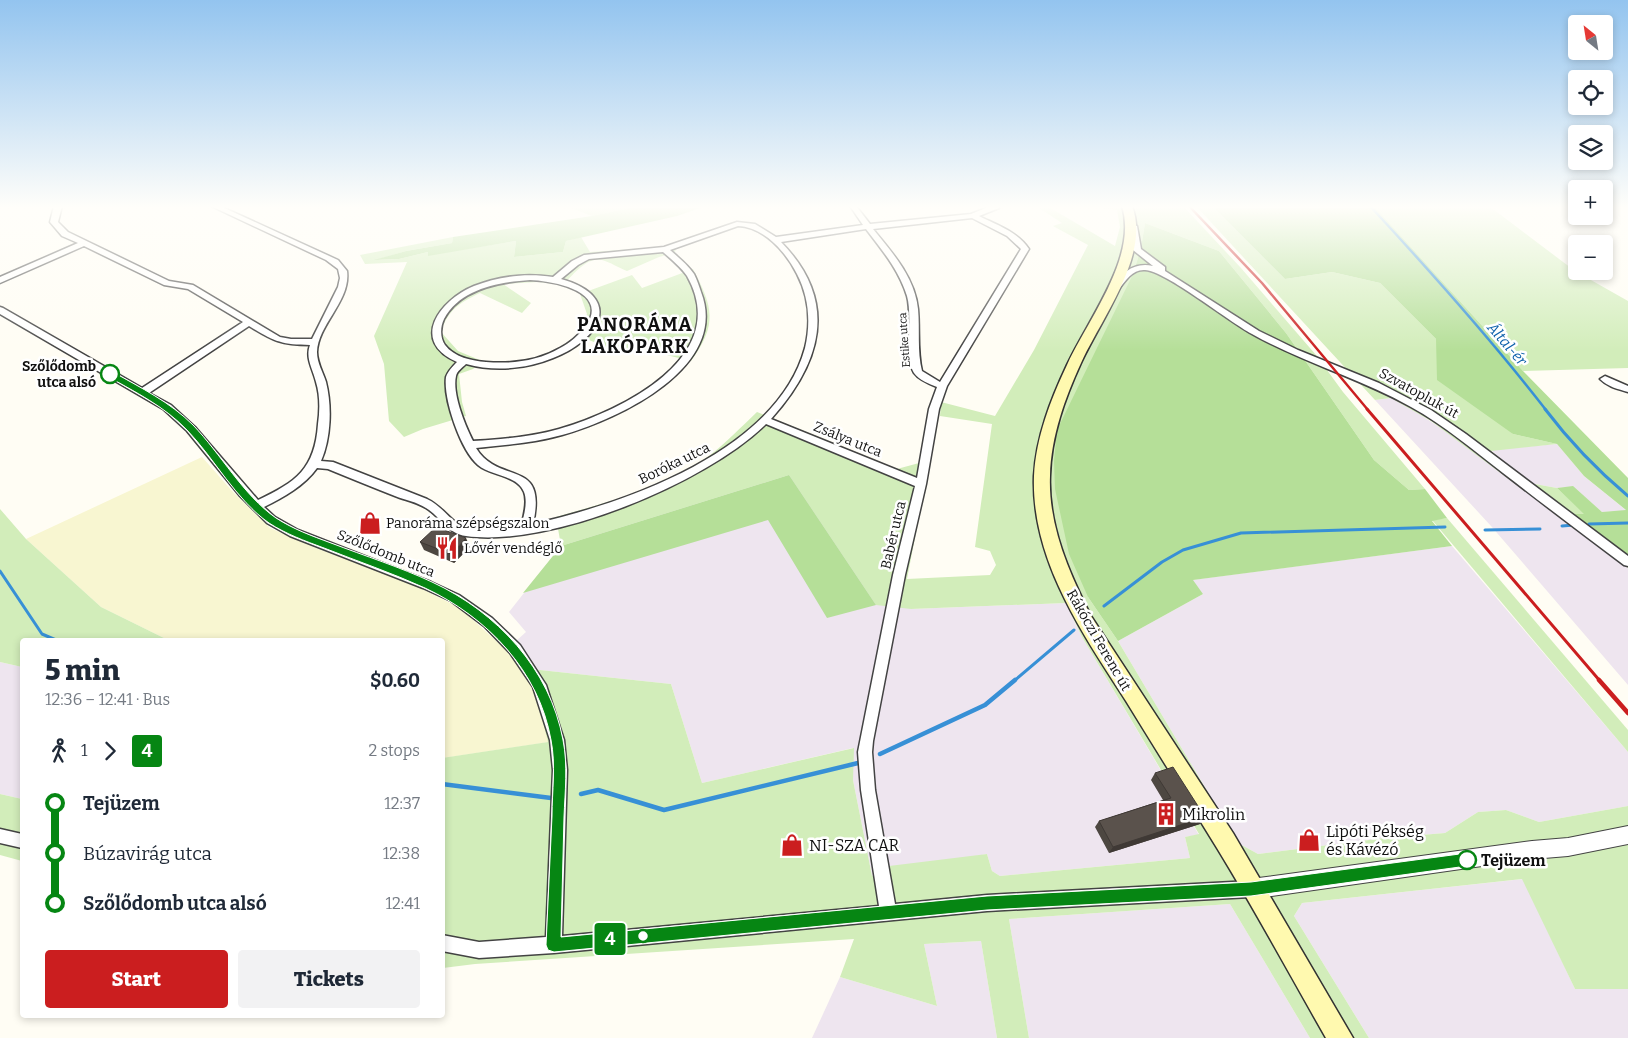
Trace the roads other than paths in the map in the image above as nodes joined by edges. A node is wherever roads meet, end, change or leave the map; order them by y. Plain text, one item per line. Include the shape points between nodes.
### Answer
1 (58, 254) edge
2 (105, 254) edge
3 (321, 254) edge
4 (612, 254) edge
5 (671, 254) edge
6 (787, 254) edge
7 (889, 254) edge
8 (1021, 254) edge
9 (1129, 254) edge
10 (1143, 254) edge
11 (1129, 258) junction
12 (1151, 268) junction
13 (1162, 269) junction
14 (556, 279) junction
15 (0, 280) edge
16 (1176, 281) junction
17 (1106, 300) junction
18 (0, 310) edge
19 (248, 323) junction
20 (315, 342) junction
21 (464, 360) junction
22 (1606, 379) dead end
23 (942, 386) junction
24 (1628, 389) edge
25 (142, 393) junction
26 (764, 420) junction
27 (470, 445) junction
28 (314, 464) junction
29 (921, 484) junction
30 (256, 506) junction
31 (526, 530) junction
32 (1628, 562) edge
33 (1628, 835) edge
34 (0, 836) edge
35 (20, 841) edge
36 (1251, 889) junction
37 (888, 912) junction
38 (445, 944) edge
39 (554, 945) junction
40 (1340, 1038) edge

1 - 15 street
2 - 19 street via 167,283 190,286
3 - 20 street via 341,266 344,280
4 - 14 street, Boróka utca via 587,257 574,263
5 - 27 street via 691,276 702,310 698,337 679,368 641,398 596,420 540,436
6 - 26 street, Boróka utca via 803,277 811,302 813,329 804,365
7 - 23 street, Estike utca via 912,297 918,372
8 - 23 street, Babér utca
9 - 11 main road, Rákóczi Ferenc út
10 - 13 street, Szvatopluk út
11 - 12 street, Szvatopluk út
11 - 13 street
11 - 17 main road, Rákóczi Ferenc út
12 - 16 street, Szvatopluk út
12 - 17 street via 1133,269
13 - 16 street, Szvatopluk út
14 - 21 street via 530,277 493,283 466,294 450,305 438,323 437,336 444,349
14 - 21 street via 586,292 594,303 594,320 581,338 558,353 524,364 489,366
16 - 32 street, Szvatopluk út via 1235,320 1284,347 1372,384 1433,416
17 - 36 main road, Rákóczi Ferenc út via 1064,387 1048,436 1042,475 1049,533 1071,595 1085,621 1225,841
18 - 25 street, Szőlődomb utca
19 - 20 street via 284,341
19 - 25 street
20 - 28 street via 313,358 322,383 323,420 320,449
21 - 27 street via 451,378 455,405
22 - 24 street
23 - 29 street, Babér utca via 934,409
25 - 30 street, Szőlődomb utca via 167,407 191,429
26 - 29 street, Zsálya utca
26 - 31 street, Boróka utca via 740,442 693,472 598,511
27 - 31 street via 483,463 520,481 527,488 530,507
28 - 30 street via 295,483
28 - 31 street, Boróka utca via 329,465 427,504 461,532
29 - 37 street, Babér utca via 880,666 865,752
30 - 39 street, Szőlődomb utca via 294,533 455,598 488,622 523,660 539,685 557,740 559,779
33 - 36 street via 1568,847
34 - 35 street
36 - 37 street via 996,902
36 - 40 main road, Rákóczi Ferenc út
37 - 39 street
38 - 39 street via 479,950

